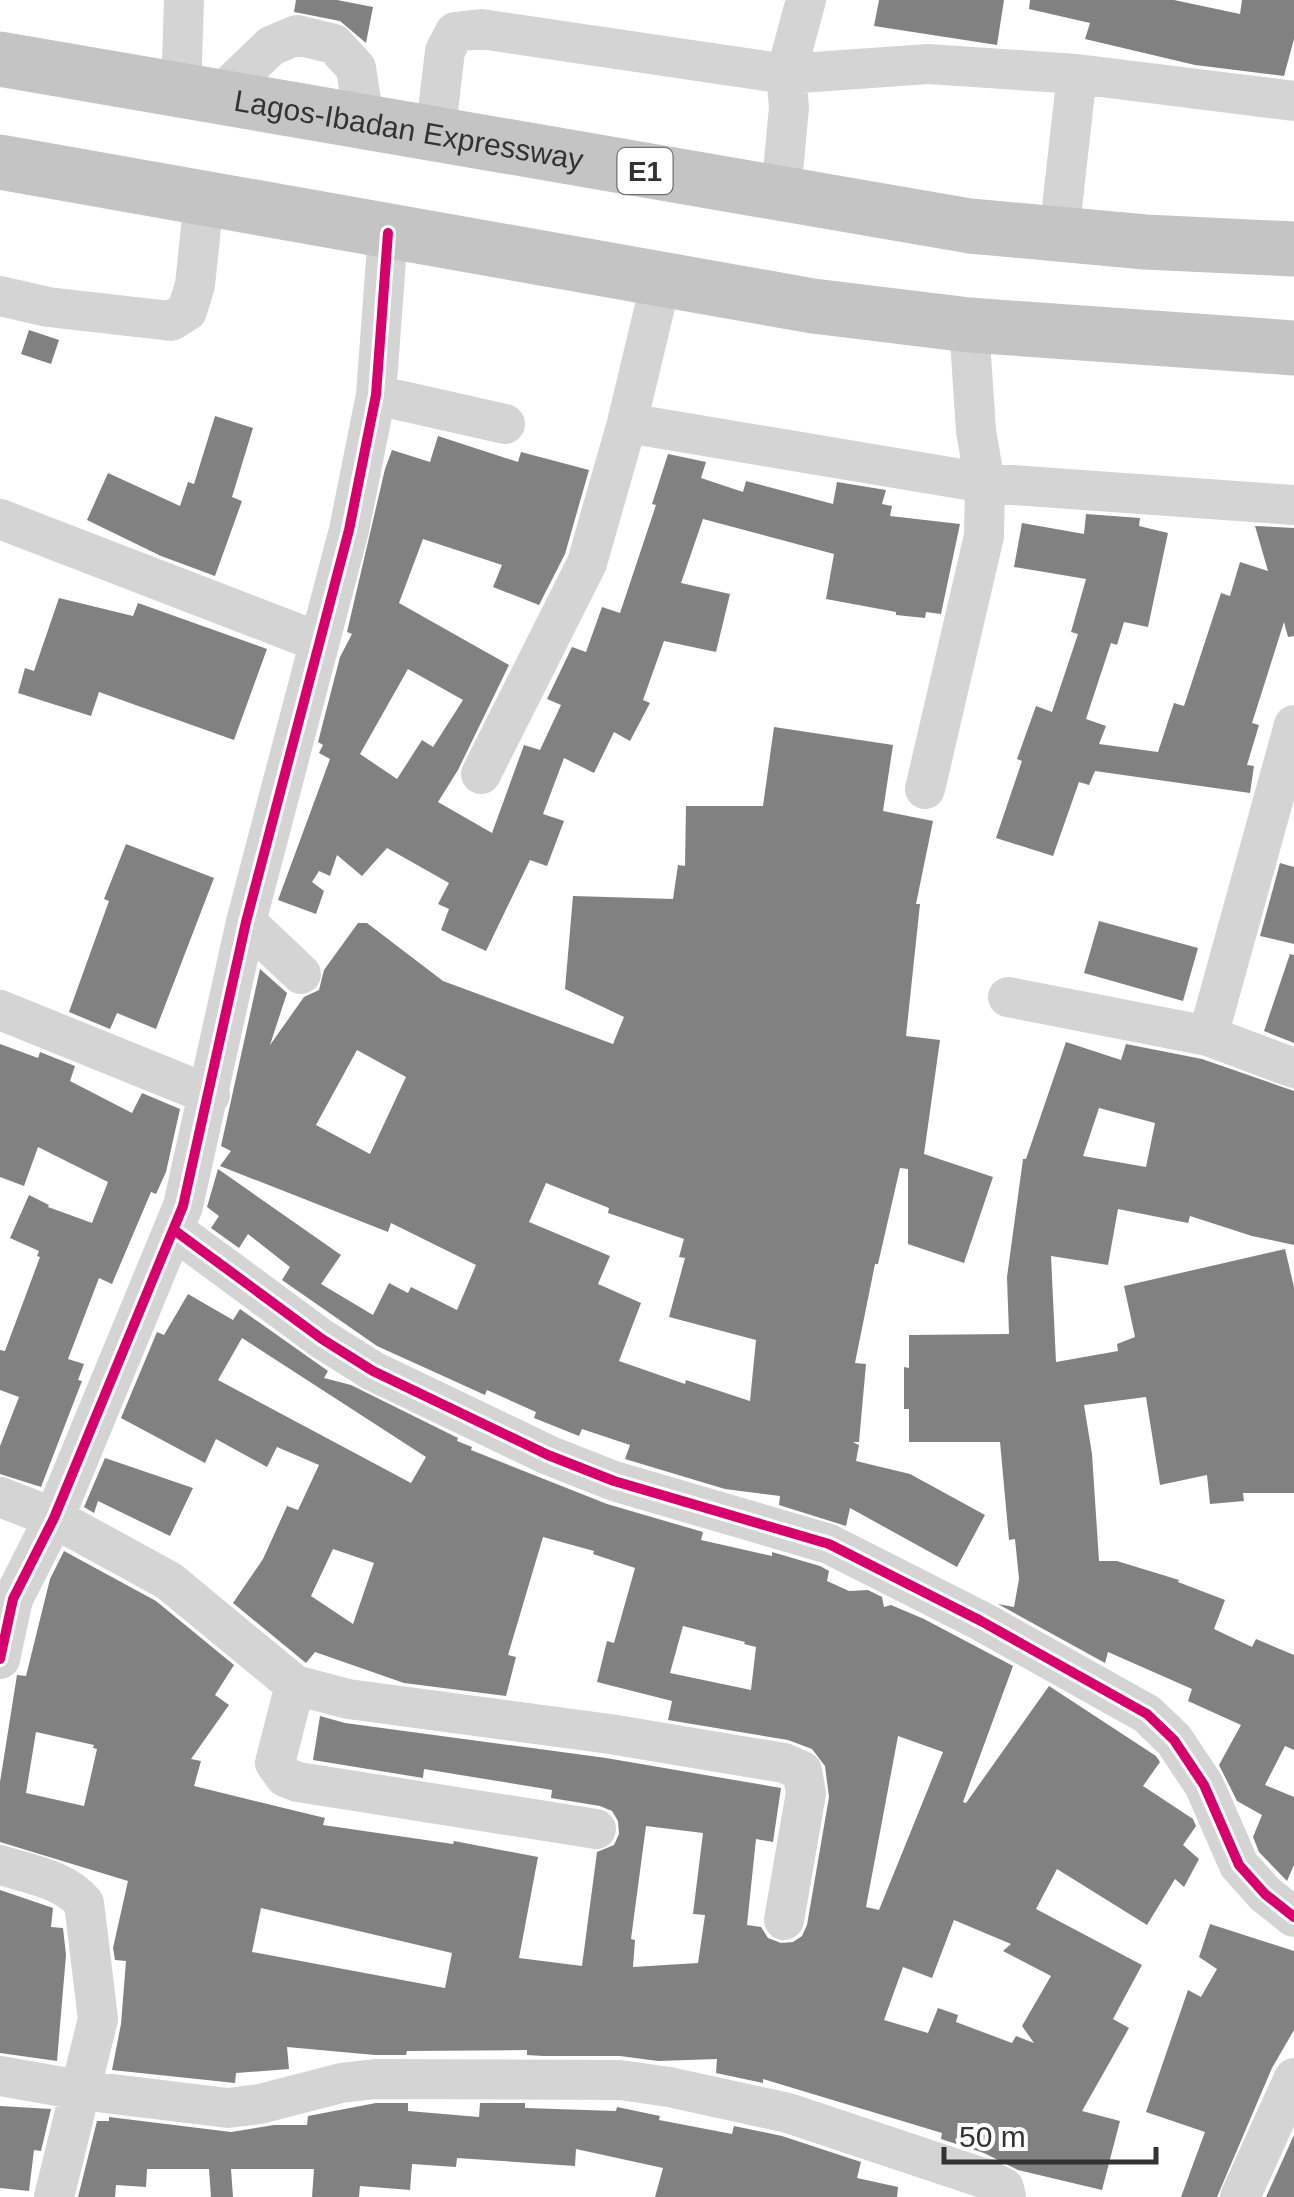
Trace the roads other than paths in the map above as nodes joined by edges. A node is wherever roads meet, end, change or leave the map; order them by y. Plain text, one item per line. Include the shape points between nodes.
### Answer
1 (184, 0) edge
2 (806, 0) edge
3 (0, 59) edge
4 (786, 74) junction
5 (1078, 74) junction
6 (200, 94) junction
7 (1294, 101) edge
8 (364, 120) junction
9 (436, 136) junction
10 (0, 162) edge
11 (782, 194) junction
12 (204, 198) junction
13 (388, 233) junction
14 (1059, 234) junction
15 (1294, 249) edge
16 (661, 281) junction
17 (0, 296) edge
18 (969, 325) junction
19 (1294, 348) edge
20 (376, 395) junction
21 (505, 424) dead end
22 (627, 424) junction
23 (985, 483) junction
24 (1294, 505) edge
25 (0, 520) edge
26 (319, 642) junction
27 (1294, 724) edge
28 (482, 774) dead end
29 (924, 788) dead end
30 (246, 922) junction
31 (301, 974) dead end
32 (1008, 998) dead end
33 (0, 1010) edge
34 (1208, 1036) junction
35 (1294, 1068) edge
36 (210, 1095) junction
37 (174, 1230) junction
38 (0, 1497) edge
39 (54, 1518) junction
40 (0, 1658) edge
41 (295, 1685) junction
42 (596, 1829) dead end
43 (0, 1865) edge
44 (1294, 1917) edge
45 (784, 1920) dead end
46 (0, 2076) edge
47 (1294, 2078) edge
48 (80, 2090) junction
49 (54, 2197) edge
50 (1006, 2197) edge
51 (1240, 2197) edge

1 - 6 street
2 - 4 street
3 - 6 highway, Lagos-Ibadan Expressway / E1
4 - 5 street via 928,64
4 - 9 street via 481,29 456,32 444,51
4 - 11 street via 790,107
5 - 7 street
5 - 14 street
6 - 8 highway, Lagos-Ibadan Expressway / E1
6 - 8 street via 297,35 334,44 356,68
8 - 9 highway, Lagos-Ibadan Expressway / E1
9 - 11 highway, Lagos-Ibadan Expressway / E1
10 - 12 highway
11 - 14 highway, Lagos-Ibadan Expressway / E1
12 - 13 highway
12 - 17 street via 188,311 171,321
13 - 16 highway
13 - 20 street
14 - 15 highway, Lagos-Ibadan Expressway / E1
16 - 18 highway
16 - 22 street
18 - 19 highway
18 - 23 street
20 - 21 street
20 - 26 street
22 - 23 street
22 - 28 street via 587,563
23 - 24 street
23 - 29 street via 984,536
25 - 26 street
26 - 30 street
27 - 34 street
30 - 31 street
30 - 36 street
32 - 34 street
33 - 36 street
34 - 35 street
36 - 37 street
37 - 39 street
37 - 44 street via 372,1371 614,1481 829,1544 1146,1714 1174,1740 1204,1785 1238,1865
38 - 39 street
39 - 40 street via 12,1599
39 - 41 street via 169,1581
41 - 42 street via 275,1763 285,1776
41 - 45 street via 802,1771 806,1793
43 - 48 street via 56,1883 84,1903 98,2019
46 - 48 street
47 - 51 street
48 - 49 street
48 - 50 street via 228,2108 375,2079 620,2080 788,2113 986,2179 1004,2188

